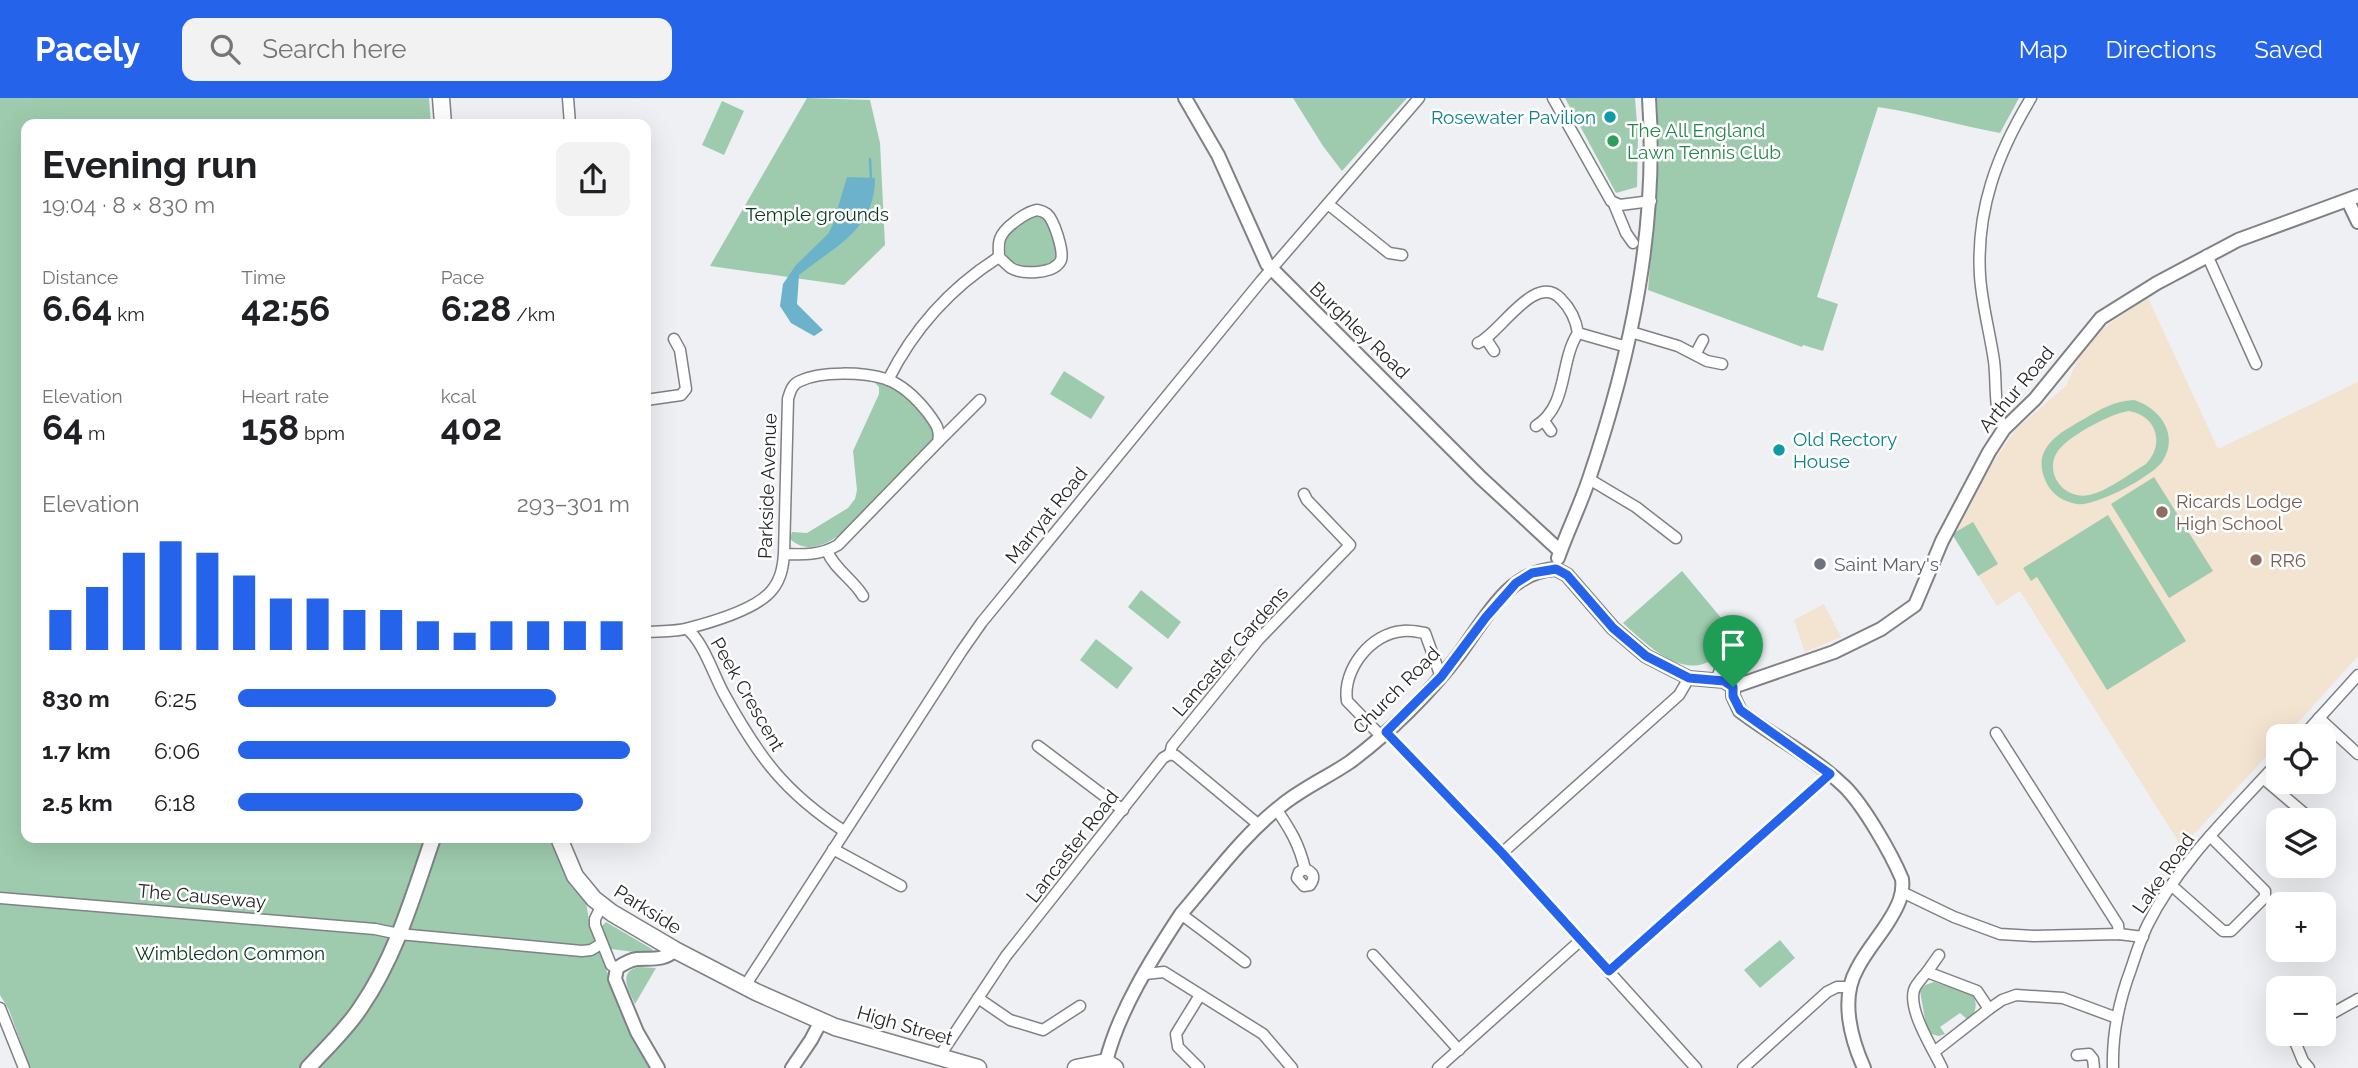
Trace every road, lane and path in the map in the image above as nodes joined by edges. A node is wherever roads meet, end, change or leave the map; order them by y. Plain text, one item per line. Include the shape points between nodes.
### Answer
1 (441, 98) edge
2 (568, 98) edge
3 (1185, 98) edge
4 (1419, 98) edge
5 (1553, 98) edge
6 (1649, 98) edge
7 (2031, 98) edge
8 (443, 119) edge
9 (570, 119) edge
10 (2353, 198) edge
11 (1650, 201) junction
12 (1328, 204) junction
13 (1614, 204) junction
14 (2358, 222) edge
15 (1633, 243) dead end
16 (1402, 255) dead end
17 (2207, 255) junction
18 (999, 257) junction
19 (1271, 270) junction
20 (1631, 332) junction
21 (1578, 333) junction
22 (674, 339) dead end
23 (1703, 340) dead end
24 (1627, 347) junction
25 (1494, 351) dead end
26 (1696, 353) junction
27 (1722, 364) dead end
28 (2256, 364) dead end
29 (888, 380) junction
30 (651, 399) edge
31 (980, 400) dead end
32 (2004, 429) junction
33 (1551, 430) dead end
34 (938, 442) junction
35 (1589, 479) junction
36 (1304, 494) dead end
37 (1676, 538) dead end
38 (827, 551) junction
39 (1560, 551) junction
40 (785, 554) junction
41 (1556, 569) junction
42 (863, 596) dead end
43 (687, 629) junction
44 (651, 632) edge
45 (1750, 635) dead end
46 (2358, 675) edge
47 (1441, 677) junction
48 (1689, 678) junction
49 (1716, 680) junction
50 (1733, 687) junction
51 (2319, 718) junction
52 (2314, 724) edge
53 (1996, 733) dead end
54 (1383, 734) junction
55 (1038, 746) dead end
56 (1170, 754) junction
57 (2358, 754) edge
58 (1830, 774) junction
59 (2266, 777) edge
60 (2264, 779) junction
61 (2298, 808) edge
62 (1123, 810) junction
63 (1277, 810) junction
64 (1259, 825) junction
65 (844, 831) junction
66 (2210, 836) junction
67 (431, 843) edge
68 (561, 843) edge
69 (833, 849) junction
70 (1502, 853) junction
71 (1305, 869) dead end
72 (2171, 885) junction
73 (901, 886) dead end
74 (1902, 892) junction
75 (0, 898) edge
76 (601, 905) junction
77 (1181, 914) junction
78 (400, 934) junction
79 (2119, 934) junction
80 (2143, 937) junction
81 (1581, 940) junction
82 (601, 944) junction
83 (675, 950) junction
84 (1373, 955) dead end
85 (1939, 955) dead end
86 (1245, 962) dead end
87 (617, 968) junction
88 (1609, 971) junction
89 (1927, 972) junction
90 (1145, 974) junction
91 (744, 986) junction
92 (1850, 987) junction
93 (1200, 995) junction
94 (978, 998) junction
95 (2358, 999) edge
96 (1080, 1006) dead end
97 (0, 1008) edge
98 (1989, 1009) junction
99 (2336, 1011) edge
100 (2117, 1018) junction
101 (821, 1021) junction
102 (2297, 1046) edge
103 (1459, 1049) junction
104 (1934, 1052) junction
105 (2077, 1055) dead end
106 (939, 1057) junction
107 (959, 1065) edge
108 (1110, 1065) edge
109 (24, 1068) edge
110 (308, 1068) edge
111 (658, 1068) edge
112 (792, 1068) edge
113 (978, 1068) edge
114 (1076, 1068) edge
115 (1199, 1068) edge
116 (1292, 1068) edge
117 (1438, 1068) edge
118 (1696, 1068) edge
119 (1743, 1068) edge
120 (1864, 1068) edge
121 (1942, 1068) edge
122 (2094, 1068) edge
123 (2113, 1068) edge
124 (2309, 1068) edge

1 - 8 main road
2 - 9 street
3 - 19 street, Burghley Road via 1219,155
4 - 12 street, Marryat Road
5 - 13 street
6 - 11 street via 1653,145
7 - 32 street via 1998,164 1980,226 1980,278 1997,414
10 - 14 street
10 - 17 street, Arthur Road via 2276,224
11 - 13 street
11 - 20 street
12 - 16 street via 1389,253
12 - 19 street, Marryat Road
13 - 15 street
17 - 28 street
17 - 32 street, Arthur Road via 2101,318 2048,384
18 - 18 street via 1020,271 1055,267 1062,256 1049,215 1030,211 1003,233
18 - 29 street via 972,274 939,305 901,354
19 - 39 street, Burghley Road
19 - 65 street, Marryat Road via 982,622
20 - 24 street
20 - 26 street
21 - 24 street
21 - 25 street via 1564,301 1556,294 1539,293 1524,301 1482,341
21 - 33 street via 1571,344 1563,386 1540,423
22 - 30 street via 686,389 681,395
23 - 26 street
24 - 35 street
26 - 27 street
29 - 34 street via 923,406 938,426
29 - 40 street, Parkside Avenue via 856,374 822,376 800,381 791,390
31 - 34 street
32 - 50 street, Arthur Road via 1968,487 1915,605 1881,629 1834,652
34 - 38 street via 848,536
35 - 37 street
35 - 39 street
36 - 56 street, Lancaster Gardens via 1354,549 1259,639
38 - 40 street
38 - 42 street via 833,565
39 - 41 street
40 - 43 street, Parkside Avenue via 771,592
41 - 47 street, Church Road via 1532,573 1516,583
41 - 48 street via 1639,650
43 - 44 street, Parkside Avenue
43 - 65 street, Peek Crescent via 764,760 799,799
45 - 49 street via 1724,658
46 - 51 street
47 - 54 street, Church Road
47 - 54 street via 1425,633 1401,631 1366,650 1350,672 1346,692 1349,704
48 - 49 street
48 - 70 street via 1679,695
49 - 50 street
50 - 58 street via 1740,710
51 - 52 street
51 - 57 street
53 - 79 street via 2118,925
54 - 63 street, Church Road
54 - 70 street
55 - 62 street
56 - 62 street, Lancaster Road
56 - 64 street
58 - 74 street via 1860,806 1898,870
58 - 88 street
59 - 60 street, Lake Road
60 - 61 street
60 - 66 street, Lake Road
62 - 94 street, Lancaster Road
63 - 64 street, Church Road
63 - 71 street via 1296,838
64 - 77 street, Church Road
65 - 69 street, Marryat Road
66 - 72 street, Lake Road
66 - 72 street via 2265,891 2265,897 2231,931 2223,931
67 - 78 main road
68 - 76 main road, Parkside via 575,876
69 - 73 street
69 - 91 street, Marryat Road
70 - 81 street
72 - 80 street, Lake Road
74 - 79 street via 2000,934
74 - 92 street
75 - 78 street, The Causeway
76 - 82 street via 595,919
76 - 83 main road, Parkside
77 - 86 street
77 - 90 street, Church Road
78 - 82 street, The Causeway via 582,951
78 - 110 main road via 360,1009
79 - 80 street
80 - 100 street, Lake Road
81 - 88 street
81 - 103 street
82 - 87 street
83 - 87 street
83 - 91 main road, Parkside
84 - 103 street
85 - 89 street
87 - 111 street via 615,979
88 - 118 street
89 - 98 street via 1977,991
89 - 104 street via 1914,989 1913,1002
90 - 93 street via 1164,972
90 - 108 street, Church Road via 1114,1035
91 - 101 main road, High Street
92 - 119 street via 1827,992
92 - 120 street via 1852,1032
93 - 115 street via 1176,1034 1178,1047
93 - 116 street via 1263,1034
94 - 96 street via 1010,1020 1043,1030
94 - 106 street, Lancaster Road
95 - 99 street
97 - 109 street
98 - 100 street via 2016,995 2063,998
98 - 104 street
100 - 123 street, Lake Road
101 - 106 main road, High Street
101 - 112 street
102 - 124 street
103 - 117 street
104 - 121 street
105 - 122 street via 2089,1054
106 - 107 main road, High Street
107 - 113 main road, High Street
108 - 114 main road

